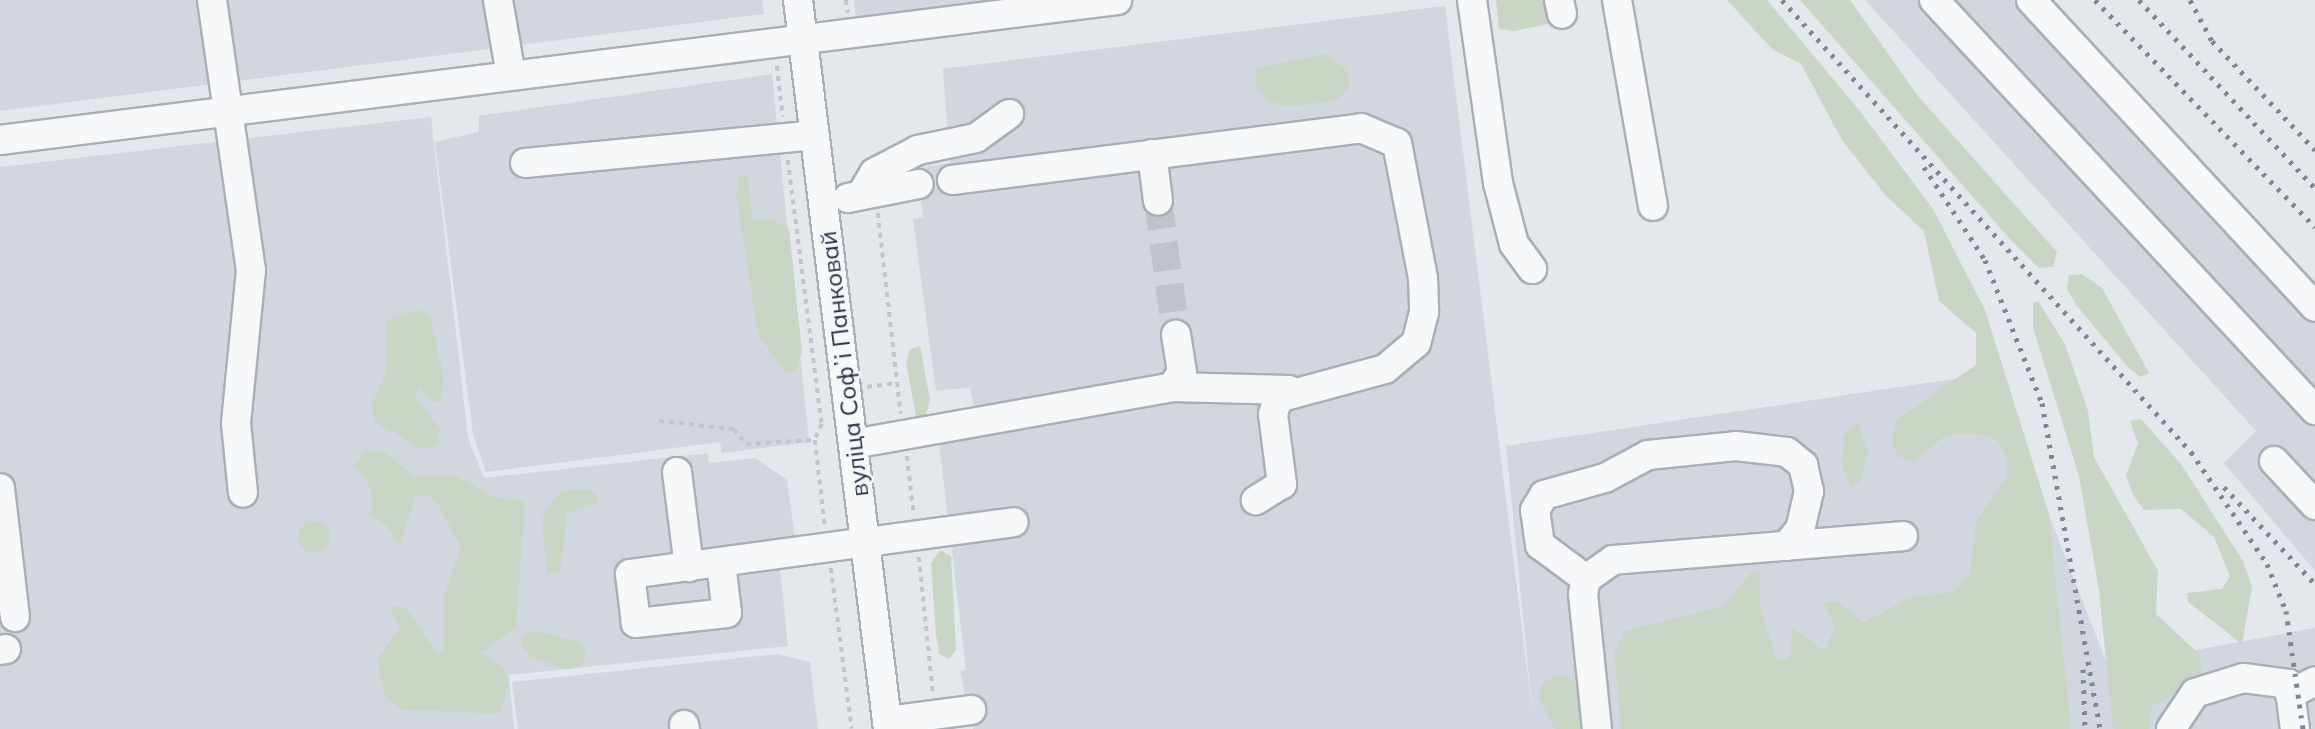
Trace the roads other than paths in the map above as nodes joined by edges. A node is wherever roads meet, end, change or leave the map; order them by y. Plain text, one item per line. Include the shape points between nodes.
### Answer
1 (212, 0) edge
2 (498, 0) edge
3 (798, 0) edge
4 (1117, 0) edge
5 (1472, 0) edge
6 (1617, 0) edge
7 (1934, 0) edge
8 (2031, 0) edge
9 (803, 42) junction
10 (511, 75) junction
11 (227, 108) junction
12 (1009, 114) dead end
13 (1, 134) edge
14 (815, 135) junction
15 (1152, 154) junction
16 (524, 163) dead end
17 (952, 180) dead end
18 (919, 184) dead end
19 (861, 195) junction
20 (1158, 201) tunnel mouth
21 (825, 202) junction
22 (1653, 206) dead end
23 (1532, 268) dead end
24 (2315, 307) edge
25 (1177, 334) tunnel mouth
26 (1172, 387) junction
27 (1289, 390) junction
28 (2315, 410) edge
29 (853, 444) junction
30 (2274, 461) dead end
31 (677, 472) dead end
32 (0, 488) edge
33 (243, 493) dead end
34 (1256, 500) dead end
35 (2315, 505) edge
36 (1013, 522) dead end
37 (1903, 536) dead end
38 (865, 545) junction
39 (1786, 546) junction
40 (721, 563) junction
41 (689, 567) junction
42 (1586, 579) junction
43 (15, 617) dead end
44 (2315, 681) edge
45 (2290, 694) junction
46 (971, 710) dead end
47 (887, 725) edge
48 (1597, 729) edge
49 (2171, 729) edge
50 (2295, 729) edge

1 - 11 street
2 - 10 street
3 - 9 street, вуліца Софʼі Панковай
4 - 9 street
5 - 23 street via 1498,183 1514,244
6 - 22 street
7 - 28 street
8 - 24 street
9 - 10 street
9 - 14 street, вуліца Софʼі Панковай
10 - 11 street
11 - 13 street
11 - 33 street via 251,270 236,423
12 - 19 street via 976,138 918,150 874,173
14 - 16 street
14 - 21 street, вуліца Софʼі Панковай
15 - 17 street
15 - 20 street
15 - 27 street via 1361,128 1397,143 1423,278 1416,342 1385,369
18 - 19 street
19 - 21 street
21 - 29 street, вуліца Софʼі Панковай
25 - 26 street via 1182,372
26 - 27 street via 1246,384
26 - 29 street
27 - 34 street via 1278,398 1273,414 1282,484
29 - 38 street, вуліца Софʼі Панковай
30 - 35 street
31 - 41 street
32 - 43 street
36 - 38 street
37 - 39 street
38 - 40 street
38 - 47 street, вуліца Софʼі Панковай
39 - 42 street via 1613,560
39 - 42 street via 1804,522 1809,491 1803,465 1787,452 1736,446 1648,455 1605,478 1544,495 1535,510 1540,545
40 - 41 street
40 - 41 street via 727,612 636,623 630,574
42 - 48 street
44 - 45 street
45 - 49 street via 2289,684 2278,679 2243,678 2195,693
45 - 50 street
46 - 47 street

